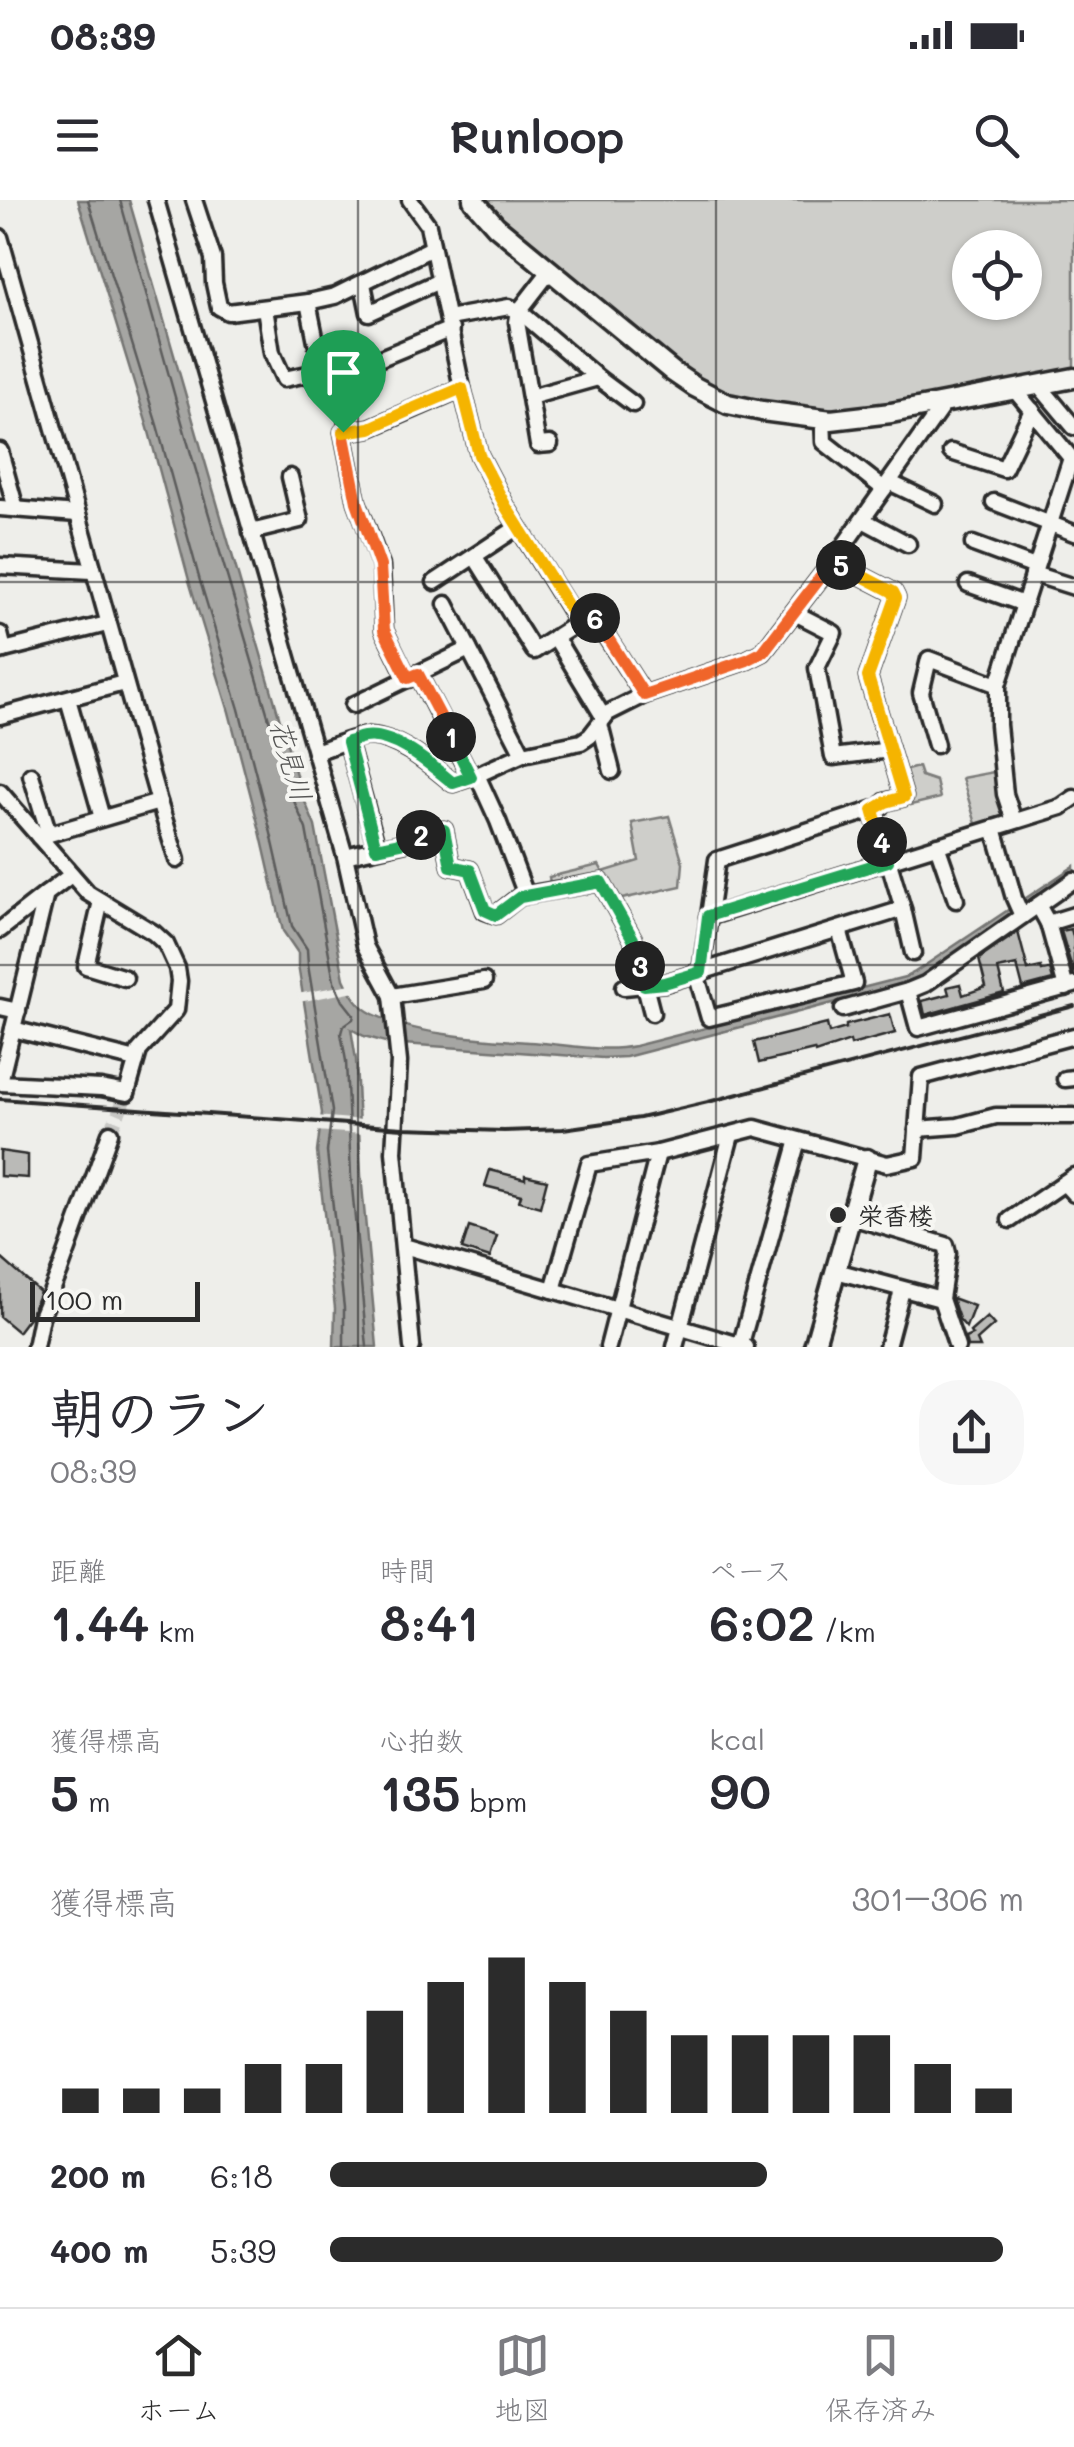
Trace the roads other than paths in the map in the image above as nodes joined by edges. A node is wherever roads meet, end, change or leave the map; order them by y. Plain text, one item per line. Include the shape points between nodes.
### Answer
1 (156, 200) edge
2 (194, 200) edge
3 (410, 200) edge
4 (473, 200) edge
5 (0, 237) edge
6 (432, 248) junction
7 (4, 267) edge
8 (550, 272) junction
9 (440, 282) junction
10 (363, 284) junction
11 (308, 302) junction
12 (266, 308) junction
13 (519, 311) junction
14 (449, 324) junction
15 (370, 362) dead end
16 (598, 378) junction
17 (1074, 378) edge
18 (1038, 384) junction
19 (462, 388) junction
20 (1014, 388) junction
21 (530, 397) junction
22 (946, 401) junction
23 (633, 404) dead end
24 (346, 405) dead end
25 (1032, 410) junction
26 (823, 419) junction
27 (1074, 427) edge
28 (347, 430) junction
29 (550, 444) dead end
30 (0, 451) edge
31 (952, 452) dead end
32 (290, 477) dead end
33 (887, 485) junction
34 (994, 502) dead end
35 (935, 504) dead end
36 (8, 508) edge
37 (77, 514) junction
38 (862, 520) junction
39 (1048, 524) junction
40 (518, 527) junction
41 (251, 532) junction
42 (1074, 533) edge
43 (908, 544) dead end
44 (973, 544) dead end
45 (475, 556) junction
46 (833, 561) junction
47 (0, 566) edge
48 (92, 571) junction
49 (1034, 571) junction
50 (436, 582) dead end
51 (968, 584) dead end
52 (1074, 587) edge
53 (446, 604) dead end
54 (1024, 604) junction
55 (795, 613) junction
56 (578, 622) junction
57 (107, 624) junction
58 (0, 634) edge
59 (555, 637) junction
60 (469, 649) junction
61 (2, 651) edge
62 (413, 676) junction
63 (124, 684) junction
64 (998, 685) junction
65 (644, 695) junction
66 (68, 699) junction
67 (353, 706) dead end
68 (0, 716) edge
69 (602, 721) junction
70 (348, 742) junction
71 (936, 745) dead end
72 (890, 750) junction
73 (315, 752) junction
74 (522, 754) junction
75 (612, 770) dead end
76 (31, 776) dead end
77 (474, 776) junction
78 (0, 792) edge
79 (1074, 798) edge
80 (159, 802) junction
81 (873, 810) junction
82 (102, 818) junction
83 (1014, 821) junction
84 (994, 828) junction
85 (44, 836) junction
86 (937, 845) junction
87 (376, 848) junction
88 (345, 856) junction
89 (177, 860) dead end
90 (888, 861) junction
91 (70, 875) junction
92 (1074, 880) edge
93 (46, 894) junction
94 (526, 895) junction
95 (956, 900) dead end
96 (102, 901) junction
97 (1038, 905) junction
98 (903, 909) junction
99 (1019, 909) junction
100 (708, 916) junction
101 (1074, 916) edge
102 (1048, 923) junction
103 (839, 929) junction
104 (0, 930) edge
105 (913, 953) dead end
106 (698, 972) junction
107 (125, 978) dead end
108 (484, 981) dead end
109 (644, 985) junction
110 (1070, 986) edge
111 (624, 987) dead end
112 (908, 991) junction
113 (392, 996) junction
114 (0, 1007) edge
115 (843, 1010) dead end
116 (18, 1011) junction
117 (652, 1013) dead end
118 (13, 1030) junction
119 (1074, 1036) edge
120 (136, 1060) junction
121 (0, 1082) edge
122 (1074, 1116) edge
123 (917, 1129) junction
124 (110, 1133) tunnel mouth
125 (731, 1135) junction
126 (798, 1140) junction
127 (658, 1154) junction
128 (866, 1159) junction
129 (1071, 1184) edge
130 (851, 1217) junction
131 (1010, 1220) dead end
132 (404, 1246) junction
133 (836, 1271) junction
134 (553, 1290) junction
135 (902, 1290) junction
136 (941, 1299) junction
137 (618, 1309) junction
138 (680, 1328) junction
139 (742, 1346) edge
140 (34, 1347) edge
141 (412, 1347) edge
142 (608, 1347) edge
143 (675, 1347) edge
144 (814, 1347) edge
145 (887, 1347) edge
146 (957, 1347) edge

1 - 41 street
2 - 12 street via 213,258 219,307
3 - 6 street via 428,226
4 - 8 street
5 - 7 street
6 - 9 street
6 - 10 street
7 - 37 street
8 - 13 street
8 - 26 street via 694,387 728,404
9 - 10 street via 370,313
9 - 14 street
10 - 11 street
11 - 12 street
11 - 12 street via 322,371 284,379 272,353
13 - 14 street via 510,307
13 - 16 street
13 - 21 street
14 - 15 street
14 - 19 street
16 - 21 street
16 - 23 street
17 - 18 street
18 - 20 street
18 - 27 street
19 - 28 street via 370,428
19 - 40 street via 479,455
20 - 22 street
20 - 25 street
21 - 29 street via 538,445
22 - 26 street
22 - 33 street
24 - 28 street
25 - 31 street via 1004,469
25 - 39 street via 1071,458
26 - 33 street via 824,442
28 - 62 street via 357,502 380,566 384,630
30 - 36 street
32 - 41 street via 300,520
33 - 35 street
33 - 38 street
34 - 39 street
36 - 37 street
37 - 48 street
38 - 43 street
38 - 46 street
39 - 42 street
39 - 49 street
40 - 45 street
40 - 56 street
41 - 73 street
44 - 49 street
45 - 50 street
45 - 59 street via 534,650
46 - 55 street
46 - 72 street via 896,598 868,677
47 - 48 street
48 - 57 street
49 - 52 street
49 - 54 street
51 - 54 street
53 - 60 street
54 - 64 street
55 - 65 street via 763,652
55 - 72 street via 834,632 817,668 834,757
56 - 59 street
56 - 65 street via 592,614
57 - 61 street
57 - 63 street
58 - 61 street
59 - 69 street
60 - 62 street
60 - 74 street
62 - 67 street
62 - 77 street
63 - 66 street
63 - 80 street
64 - 71 street via 929,659 921,693
64 - 83 street via 1003,777
65 - 69 street
66 - 68 street
66 - 82 street
69 - 74 street via 581,742
69 - 75 street
70 - 73 street
70 - 77 street via 380,739 424,758 453,783
70 - 87 street
72 - 81 street via 904,797
73 - 88 street
74 - 77 street
76 - 85 street
77 - 94 street
78 - 85 street
79 - 83 street
80 - 82 street
80 - 89 street
81 - 90 street
81 - 100 street via 716,860
82 - 85 street
83 - 84 street
84 - 86 street
84 - 99 street
85 - 91 street
86 - 90 street
86 - 95 street
87 - 88 street
87 - 94 street via 444,830 451,866 470,870 485,910 496,915
88 - 113 street via 366,946
90 - 98 street
90 - 100 street
91 - 93 street
91 - 96 street
92 - 97 street
93 - 104 street
93 - 116 street
94 - 109 street via 601,882 633,939
96 - 107 street via 86,966
96 - 120 street via 154,933 177,968 176,1010
97 - 99 street
97 - 102 street
98 - 103 street
98 - 105 street
99 - 112 street
100 - 106 street
101 - 102 street
102 - 110 street
103 - 106 street
103 - 106 street via 854,983 709,1018
106 - 109 street
108 - 113 street
109 - 111 street
109 - 117 street
110 - 112 street via 918,1028
112 - 115 street
113 - 132 street via 398,1047 394,1152
114 - 116 street
116 - 118 street
118 - 120 street
118 - 121 street
119 - 123 street via 922,1077
120 - 121 street via 127,1092
122 - 123 street via 996,1116
123 - 128 street via 915,1158 887,1164
124 - 140 street
125 - 126 street via 755,1128
125 - 127 street
125 - 138 street
126 - 128 street
126 - 139 street
127 - 134 street via 589,1164
127 - 137 street
128 - 130 street
129 - 131 street
130 - 133 street
130 - 136 street via 946,1245
132 - 134 street
132 - 141 street
133 - 135 street
133 - 144 street
134 - 137 street
135 - 136 street
135 - 145 street
136 - 146 street
137 - 138 street
137 - 142 street
138 - 139 street
138 - 143 street

